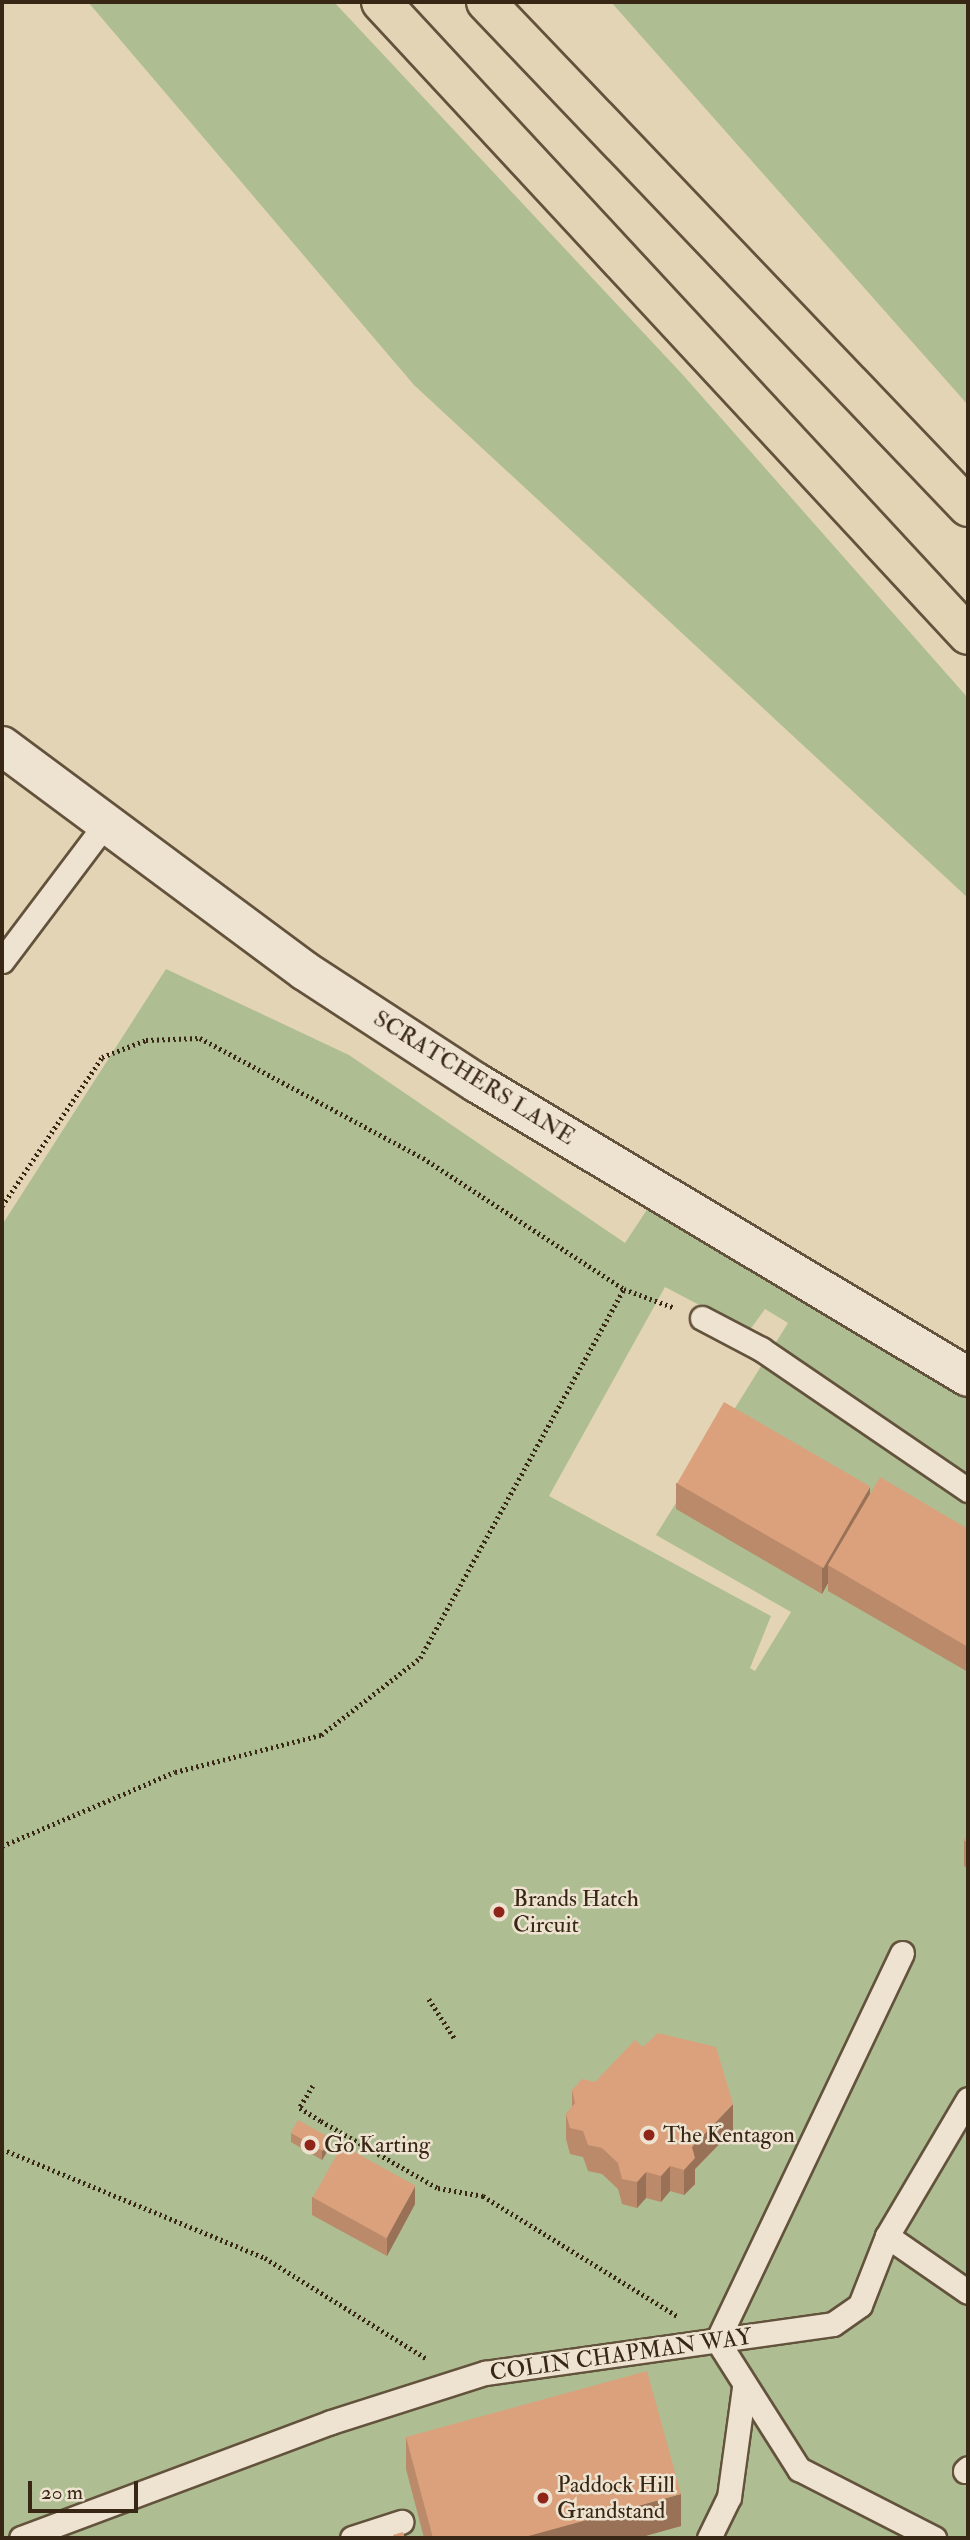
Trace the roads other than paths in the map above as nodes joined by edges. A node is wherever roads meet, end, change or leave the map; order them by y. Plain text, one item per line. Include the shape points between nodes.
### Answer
1 (381, 2) edge
2 (486, 2) edge
3 (968, 507) edge
4 (968, 635) edge
5 (2, 746) edge
6 (106, 822) junction
7 (2, 961) edge
8 (702, 1318) road end
9 (968, 1377) edge
10 (968, 1490) edge
11 (902, 1953) dead end
12 (968, 2099) edge
13 (887, 2236) junction
14 (968, 2292) edge
15 (717, 2340) junction
16 (744, 2387) junction
17 (401, 2522) dead end
18 (21, 2538) edge
19 (352, 2538) edge
20 (709, 2538) edge
21 (934, 2538) edge

1 - 4 highway
2 - 3 highway
5 - 6 street, SCRATCHERS LANE
6 - 7 lane
6 - 9 street, SCRATCHERS LANE via 305,971 477,1083
8 - 10 lane via 761,1349
11 - 15 lane
12 - 13 lane, COLIN CHAPMAN WAY
13 - 14 lane
13 - 15 lane, COLIN CHAPMAN WAY via 860,2305 844,2318 807,2330
15 - 16 lane
15 - 18 lane, COLIN CHAPMAN WAY via 527,2365 460,2379
16 - 20 lane via 729,2497
16 - 21 lane via 799,2469
17 - 19 lane

